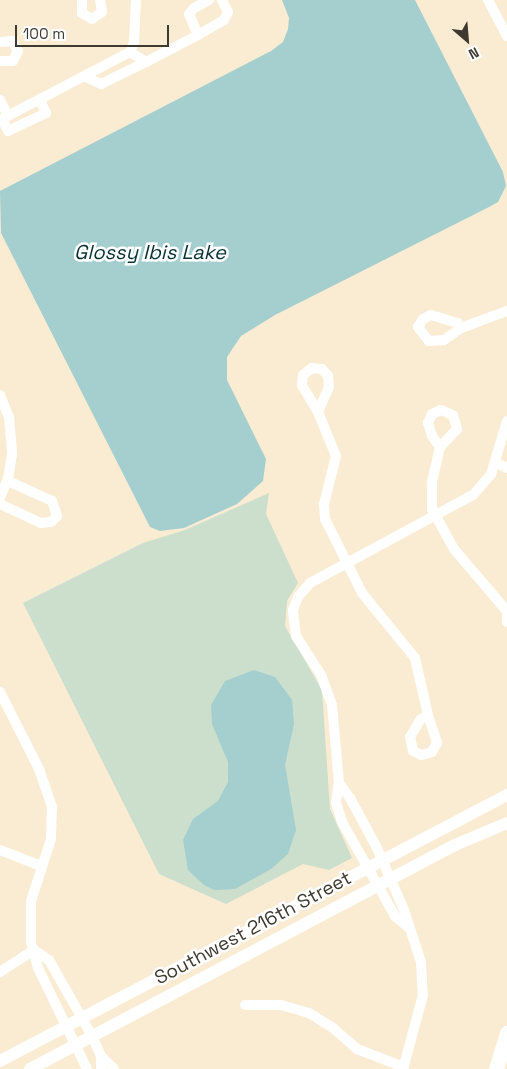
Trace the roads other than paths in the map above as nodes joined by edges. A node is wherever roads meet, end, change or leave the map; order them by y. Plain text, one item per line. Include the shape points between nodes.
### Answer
1 (82, 0) edge
2 (100, 0) edge
3 (136, 0) edge
4 (209, 0) edge
5 (222, 0) edge
6 (488, 0) edge
7 (198, 35) junction
8 (507, 36) edge
9 (0, 42) edge
10 (130, 52) junction
11 (0, 61) edge
12 (146, 62) junction
13 (86, 77) junction
14 (0, 100) edge
15 (40, 100) junction
16 (3, 119) edge
17 (507, 311) edge
18 (461, 328) dead end
19 (0, 395) edge
20 (318, 412) dead end
21 (507, 421) edge
22 (440, 447) dead end
23 (495, 462) junction
24 (507, 468) edge
25 (8, 481) junction
26 (0, 498) edge
27 (0, 504) edge
28 (435, 517) junction
29 (346, 563) junction
30 (506, 609) edge
31 (507, 622) edge
32 (0, 692) edge
33 (2, 703) edge
34 (428, 715) dead end
35 (339, 783) junction
36 (507, 795) edge
37 (507, 823) edge
38 (0, 850) edge
39 (382, 861) junction
40 (41, 866) junction
41 (366, 869) junction
42 (390, 880) junction
43 (378, 886) junction
44 (408, 927) junction
45 (34, 950) junction
46 (0, 972) edge
47 (245, 1005) dead end
48 (82, 1019) junction
49 (68, 1026) junction
50 (507, 1033) edge
51 (92, 1036) junction
52 (77, 1045) junction
53 (101, 1056) junction
54 (0, 1061) edge
55 (403, 1068) edge
56 (30, 1069) edge
57 (87, 1069) edge
58 (101, 1069) edge
59 (114, 1069) edge
60 (496, 1069) edge

1 - 2 street via 82,13 92,19 102,12
3 - 10 street via 134,42
4 - 7 street via 189,14
5 - 7 street via 228,12 224,20
6 - 8 street
7 - 12 street
9 - 11 street via 12,42 18,51 13,61
10 - 12 street
10 - 13 street
12 - 13 street via 102,84
13 - 15 street
14 - 16 street
15 - 16 street
15 - 16 street via 46,113 8,131
17 - 18 street
19 - 25 street via 12,442
20 - 29 street via 336,456 324,515
21 - 23 street
22 - 28 street via 430,494
23 - 24 street
23 - 28 street via 486,481 473,495
25 - 26 street
25 - 27 street via 52,501 57,507 57,516 51,522 41,523
28 - 29 street
28 - 30 street via 454,549
29 - 34 street via 367,600 415,658
29 - 35 street via 307,586 298,596 292,613 296,636 322,675 331,699
30 - 31 street
32 - 33 street
33 - 40 street via 39,770 51,800 51,839
35 - 39 street
35 - 41 street via 338,811
36 - 39 street, Southwest 216th Street
37 - 42 street, Southwest 216th Street
38 - 40 street
39 - 41 street, Southwest 216th Street
39 - 42 street
40 - 45 street via 30,914
41 - 43 street
41 - 48 street, Southwest 216th Street
42 - 43 street, Southwest 216th Street
42 - 44 street
43 - 44 street via 395,916
43 - 51 street, Southwest 216th Street
44 - 55 street via 419,953 423,983 418,1017
45 - 46 street
45 - 48 street via 49,960
45 - 49 street via 38,968
47 - 55 street via 281,1005 309,1013 334,1028 357,1048
48 - 49 street, Southwest 216th Street
48 - 51 street
49 - 52 street
49 - 54 street, Southwest 216th Street
50 - 60 main road
51 - 52 street, Southwest 216th Street
51 - 53 street
52 - 56 street, Southwest 216th Street
52 - 57 street
53 - 58 street
53 - 59 street

